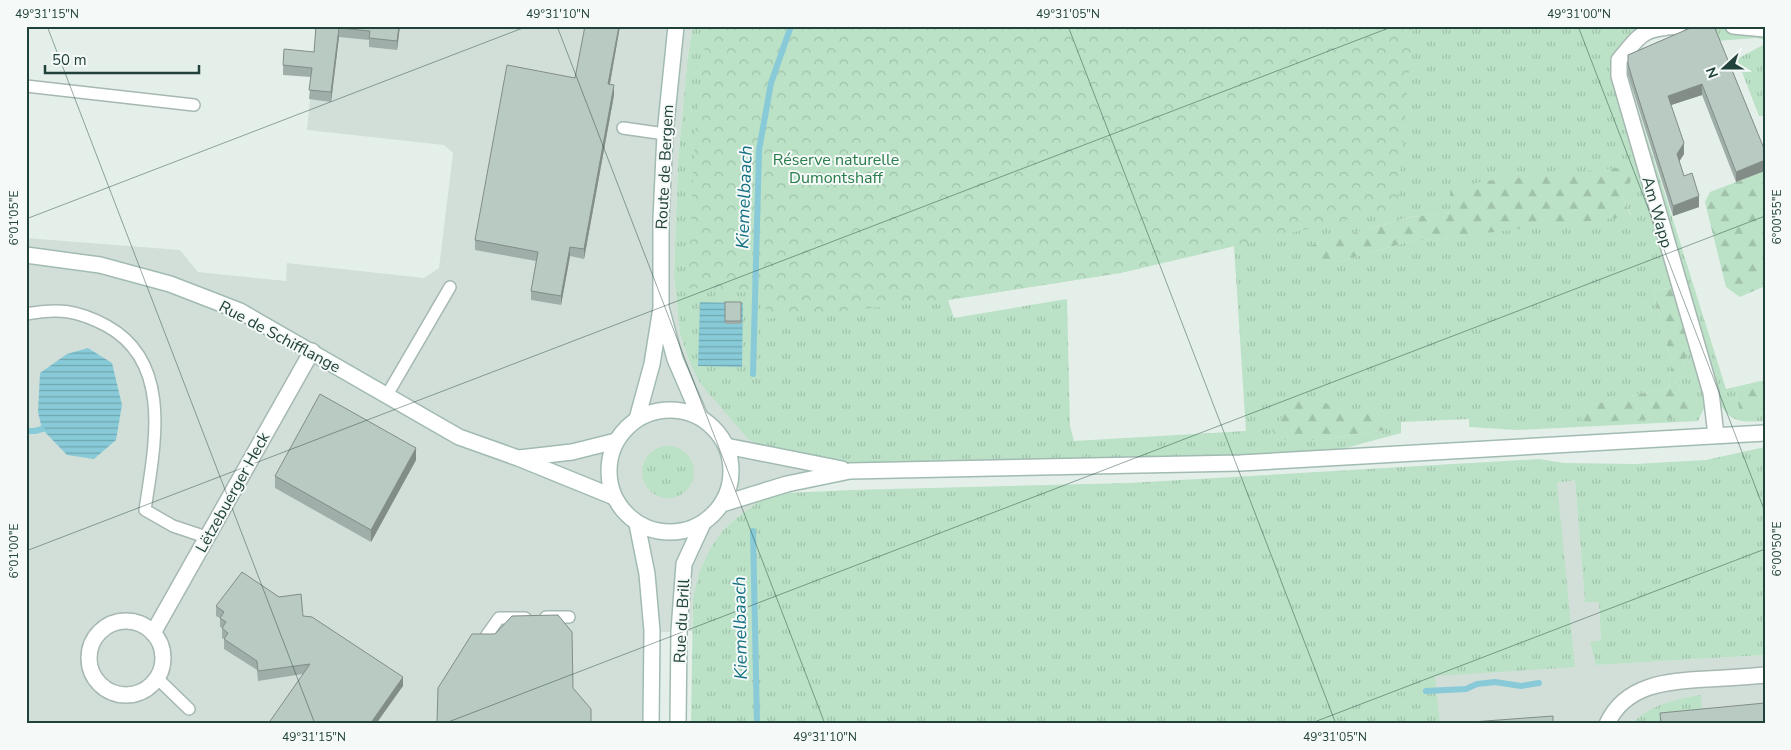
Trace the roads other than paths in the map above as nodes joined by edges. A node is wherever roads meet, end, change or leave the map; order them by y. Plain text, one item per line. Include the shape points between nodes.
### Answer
1 (676, 26) edge
2 (1678, 26) edge
3 (1733, 26) edge
4 (1765, 29) edge
5 (26, 86) edge
6 (194, 105) dead end
7 (623, 128) dead end
8 (665, 134) junction
9 (26, 255) edge
10 (450, 287) dead end
11 (661, 308) junction
12 (26, 314) edge
13 (312, 351) junction
14 (387, 395) junction
15 (700, 417) junction
16 (637, 419) junction
17 (1765, 433) edge
18 (1716, 435) junction
19 (616, 441) junction
20 (726, 446) junction
21 (518, 458) junction
22 (850, 471) junction
23 (614, 497) junction
24 (722, 504) junction
25 (704, 523) junction
26 (637, 524) junction
27 (206, 537) junction
28 (569, 617) dead end
29 (153, 632) junction
30 (488, 634) edge
31 (1765, 675) edge
32 (158, 679) junction
33 (189, 709) dead end
34 (651, 724) edge
35 (678, 724) edge
36 (1607, 724) edge

1 - 8 main road, Route de Bergem
2 - 18 main road, Am Wapp via 1656,28 1640,35 1619,60 1619,76 1711,392
3 - 4 main road
5 - 6 lane
7 - 8 lane
8 - 11 main road, Route de Bergem
9 - 13 main road, Rue de Schifflange via 100,265 170,284 240,311
10 - 14 lane
11 - 15 main road, Route de Bergem via 676,359
11 - 16 main road, Route de Bergem via 652,364
12 - 27 lane via 64,310 91,317 120,334 142,360 153,390 155,443 145,510 173,526
13 - 14 main road, Rue de Schifflange
13 - 27 main road, Lëtzebuerger Heck
14 - 21 main road, Rue de Schifflange via 459,437
15 - 16 main road via 668,409
15 - 20 main road
16 - 19 main road
17 - 18 main road
18 - 22 main road via 1240,463
19 - 21 main road, Rue de Schifflange via 572,452
19 - 23 main road via 609,459 608,479
20 - 22 main road
20 - 24 main road via 731,466 730,485
21 - 23 main road, Rue de Schifflange
22 - 24 main road via 787,484
23 - 26 main road
24 - 25 main road
25 - 26 main road via 670,533 653,531
25 - 35 main road, Rue du Brill via 684,564
26 - 34 main road, Rue du Brill via 647,574 652,631
27 - 29 main road, Lëtzebuerger Heck
28 - 30 lane via 500,618
29 - 32 main road via 163,655
29 - 32 main road via 130,621 105,627 90,648 89,660 99,684 119,696 141,693
31 - 36 main road via 1672,681 1650,686 1612,712
32 - 33 lane

